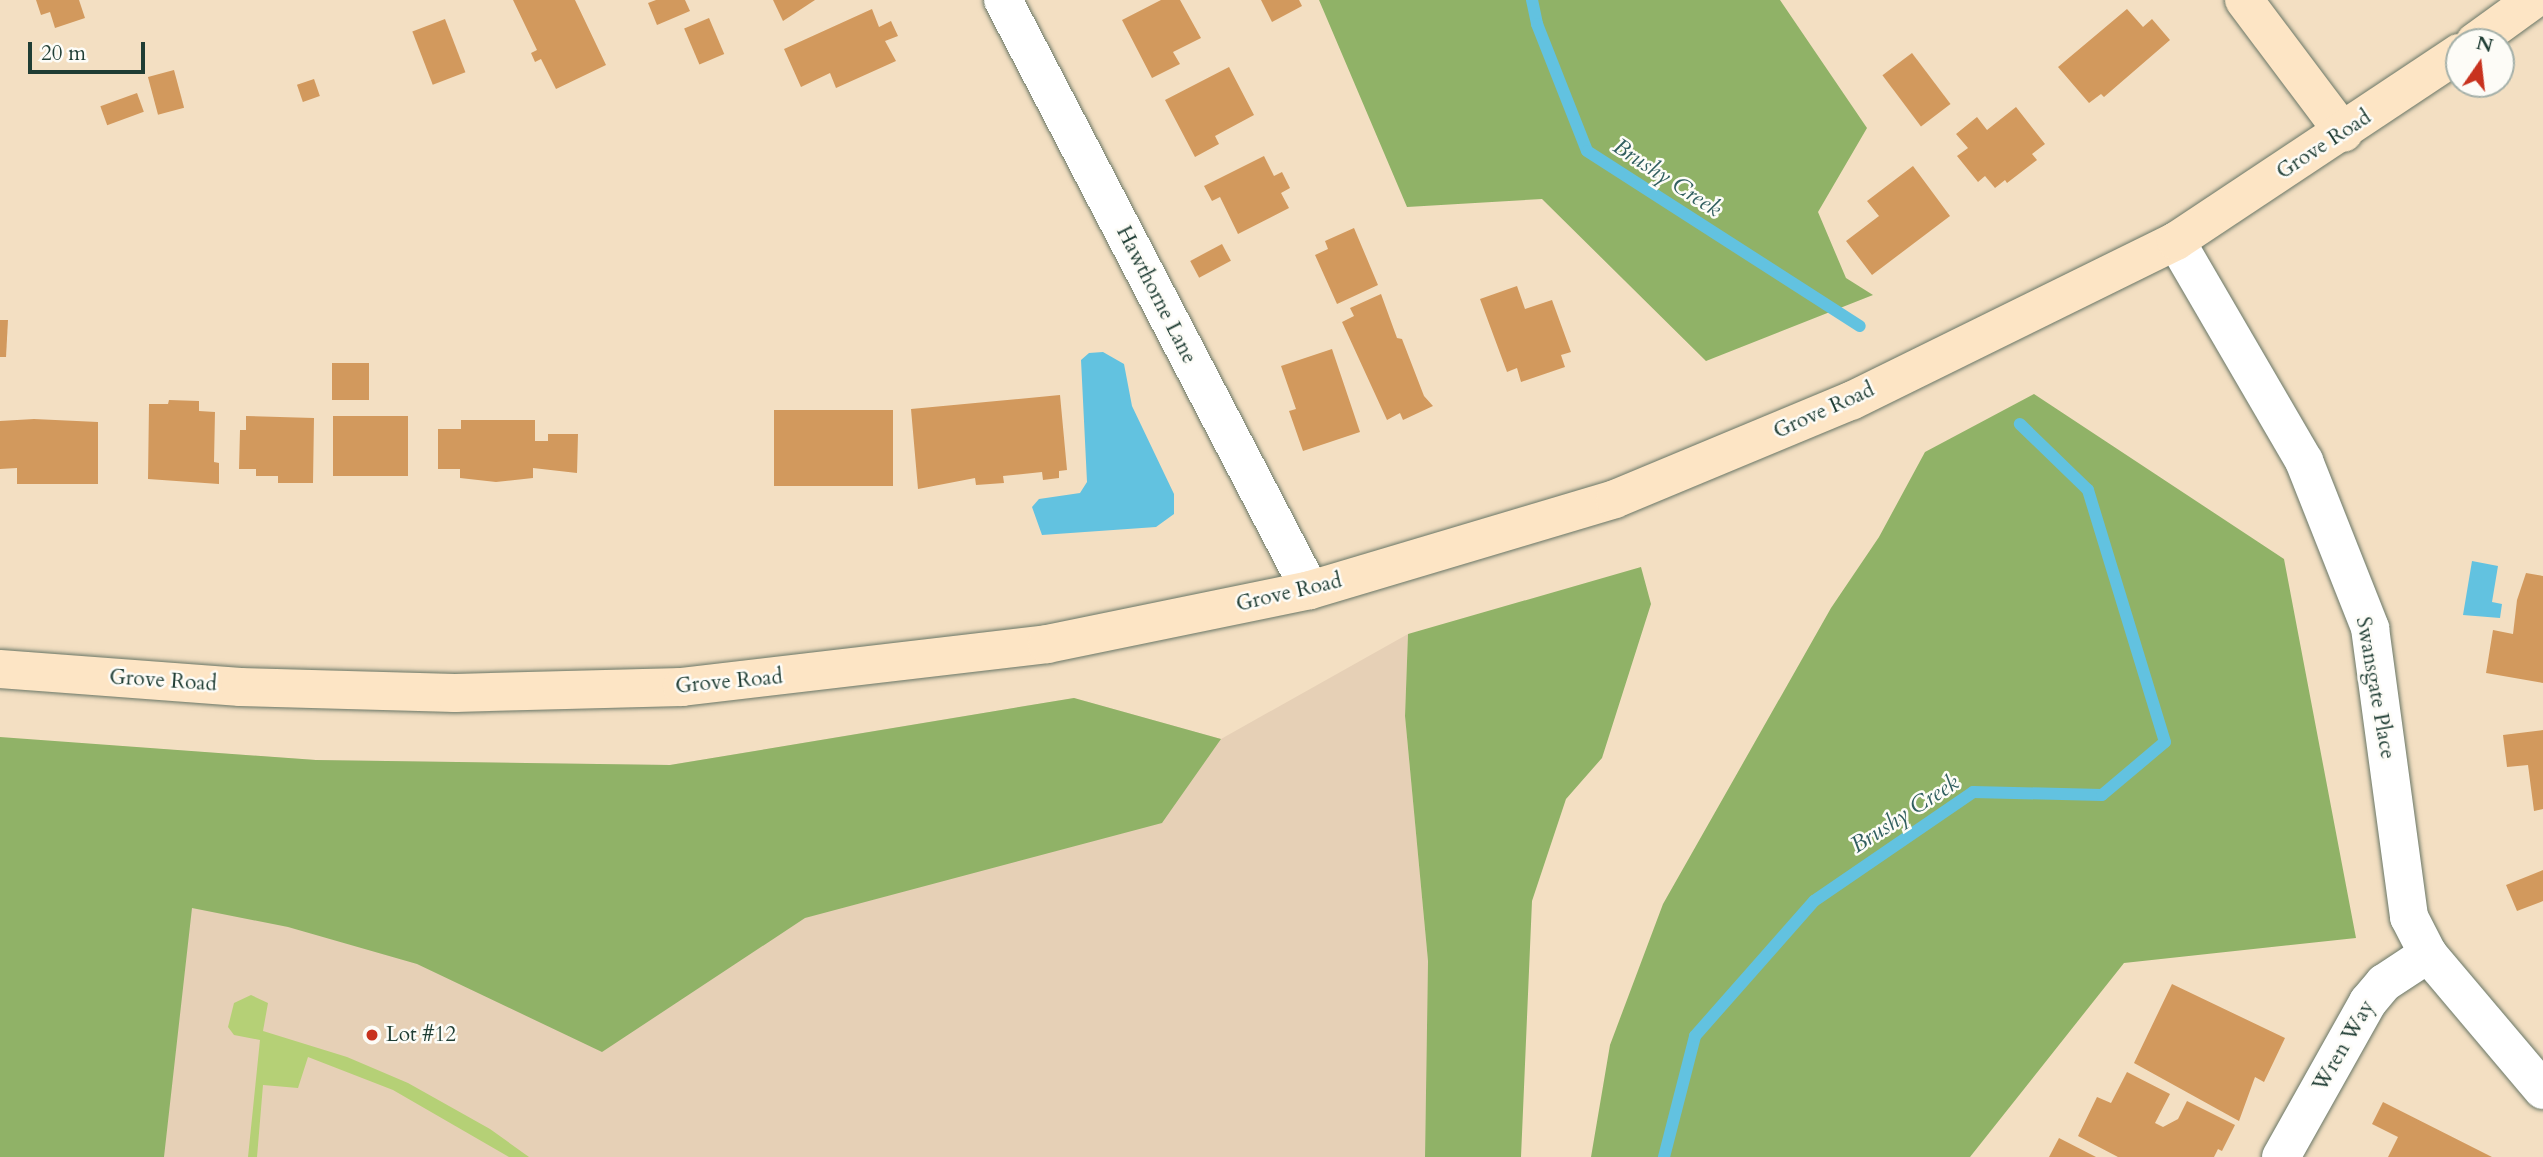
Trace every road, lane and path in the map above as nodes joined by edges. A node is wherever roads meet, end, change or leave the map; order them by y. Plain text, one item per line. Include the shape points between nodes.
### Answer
1 (1003, 0) edge
2 (2244, 0) edge
3 (2533, 0) edge
4 (2494, 28) edge
5 (2445, 63) edge
6 (2344, 133) junction
7 (2176, 241) junction
8 (1310, 590) junction
9 (0, 668) edge
10 (2428, 954) junction
11 (2543, 1090) edge
12 (2281, 1157) edge

1 - 8 street, Hawthorne Lane
2 - 6 main road
3 - 4 main road
5 - 6 main road, Grove Road
6 - 7 main road, Grove Road
7 - 8 main road, Grove Road via 1851,401 1615,499
7 - 10 street, Swansgate Place via 2304,461 2370,628 2404,891 2409,917
8 - 9 main road, Grove Road via 1047,644 682,687 428,692 240,687
10 - 11 street, Swansgate Place
10 - 12 street, Wren Way via 2384,982 2368,1002

